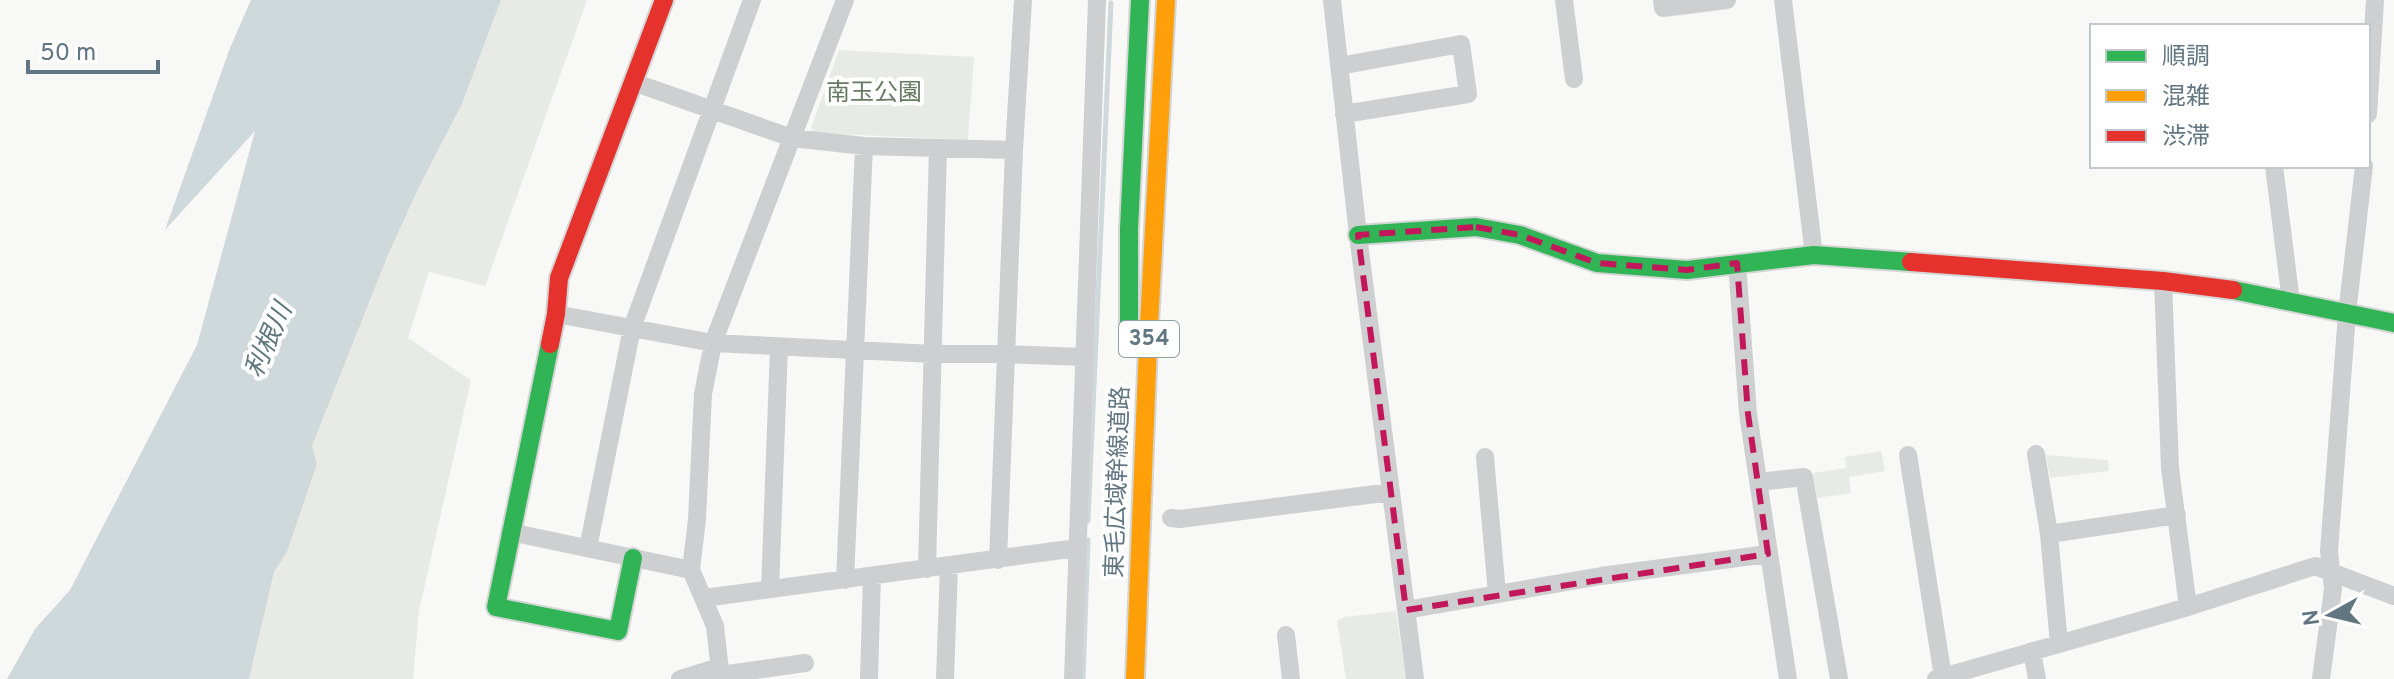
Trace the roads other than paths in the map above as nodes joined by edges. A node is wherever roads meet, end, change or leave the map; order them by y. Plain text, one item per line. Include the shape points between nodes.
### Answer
1 (664, 0) edge
2 (752, 0) edge
3 (845, 0) edge
4 (1023, 0) edge
5 (1097, 0) edge
6 (1140, 0) edge
7 (1166, 0) edge
8 (1332, 0) edge
9 (1564, 0) edge
10 (1662, 0) edge
11 (1727, 0) edge
12 (1783, 0) edge
13 (2375, 0) edge
14 (1339, 66) junction
15 (1574, 79) dead end
16 (2370, 81) edge
17 (633, 82) junction
18 (711, 108) junction
19 (1344, 114) junction
20 (792, 138) junction
21 (864, 146) junction
22 (938, 148) junction
23 (1014, 150) junction
24 (2274, 168) edge
25 (2364, 168) edge
26 (1358, 235) junction
27 (1814, 255) junction
28 (1737, 263) junction
29 (2163, 281) junction
30 (2291, 302) junction
31 (556, 314) junction
32 (2347, 314) junction
33 (2394, 323) edge
34 (632, 328) junction
35 (713, 343) junction
36 (779, 347) junction
37 (855, 350) junction
38 (933, 354) junction
39 (1006, 354) junction
40 (1083, 357) junction
41 (1128, 360) dead end
42 (2036, 454) dead end
43 (1908, 455) dead end
44 (1485, 457) dead end
45 (1758, 482) junction
46 (1391, 492) junction
47 (2177, 515) junction
48 (1171, 518) dead end
49 (510, 532) junction
50 (2049, 534) junction
51 (588, 548) junction
52 (1077, 548) junction
53 (1768, 554) junction
54 (633, 558) junction
55 (998, 560) junction
56 (949, 566) junction
57 (927, 569) junction
58 (691, 570) junction
59 (2331, 571) junction
60 (872, 576) junction
61 (845, 580) junction
62 (770, 589) junction
63 (1497, 594) junction
64 (2394, 596) edge
65 (704, 598) junction
66 (2188, 607) junction
67 (1406, 610) junction
68 (1286, 635) dead end
69 (2059, 644) junction
70 (2032, 651) junction
71 (805, 663) dead end
72 (720, 674) edge
73 (1939, 678) edge
74 (680, 679) edge
75 (869, 679) edge
76 (945, 679) edge
77 (1073, 679) edge
78 (1135, 679) edge
79 (1291, 679) edge
80 (1415, 679) edge
81 (1788, 679) edge
82 (1839, 679) edge
83 (2037, 679) edge
84 (2321, 679) edge

1 - 17 main road
2 - 18 street
3 - 20 street
4 - 23 street
5 - 40 street
6 - 41 main road, 東毛広域幹線道路 / 354
7 - 78 main road, 東毛広域幹線道路 / 354
8 - 14 street
9 - 15 street
10 - 11 street via 1663,8
12 - 27 street
13 - 16 street
14 - 19 street
14 - 19 street via 1461,44 1468,94
17 - 18 street
17 - 31 main road via 559,278
18 - 20 street
18 - 34 street
19 - 26 street
20 - 21 street
20 - 35 street
21 - 22 street
21 - 37 street
22 - 23 street
22 - 38 street
23 - 39 street
24 - 30 street
25 - 32 street
26 - 28 main road via 1476,227 1520,235 1597,263 1687,270
26 - 46 street
27 - 28 main road
27 - 29 main road
28 - 45 street
29 - 30 main road
29 - 47 street via 2170,468
30 - 32 main road
31 - 34 street
31 - 49 main road
32 - 33 main road
32 - 59 street
34 - 35 street
34 - 51 street
35 - 36 street
35 - 58 street via 703,394
36 - 37 street
36 - 62 street
37 - 38 street
37 - 61 street
38 - 39 street
38 - 57 street
39 - 40 street
39 - 55 street
40 - 52 street
42 - 50 street
43 - 73 street
44 - 63 street
45 - 53 street
45 - 82 street via 1804,477
46 - 48 street
46 - 67 street
47 - 50 street
47 - 66 street
49 - 51 street
49 - 54 main road via 496,607 618,631
50 - 69 street
51 - 54 street
52 - 55 street
52 - 77 street
53 - 63 street
53 - 81 street
54 - 58 street
55 - 56 street
56 - 57 street
56 - 76 street
57 - 60 street
58 - 65 street
59 - 64 street
59 - 66 street via 2315,566
59 - 84 street
60 - 61 street
60 - 75 street
61 - 62 street
62 - 65 street
63 - 67 street
65 - 72 street via 715,626
66 - 69 street
67 - 80 street
68 - 79 street
69 - 70 street
70 - 73 street
70 - 83 street
71 - 72 street
72 - 74 street

